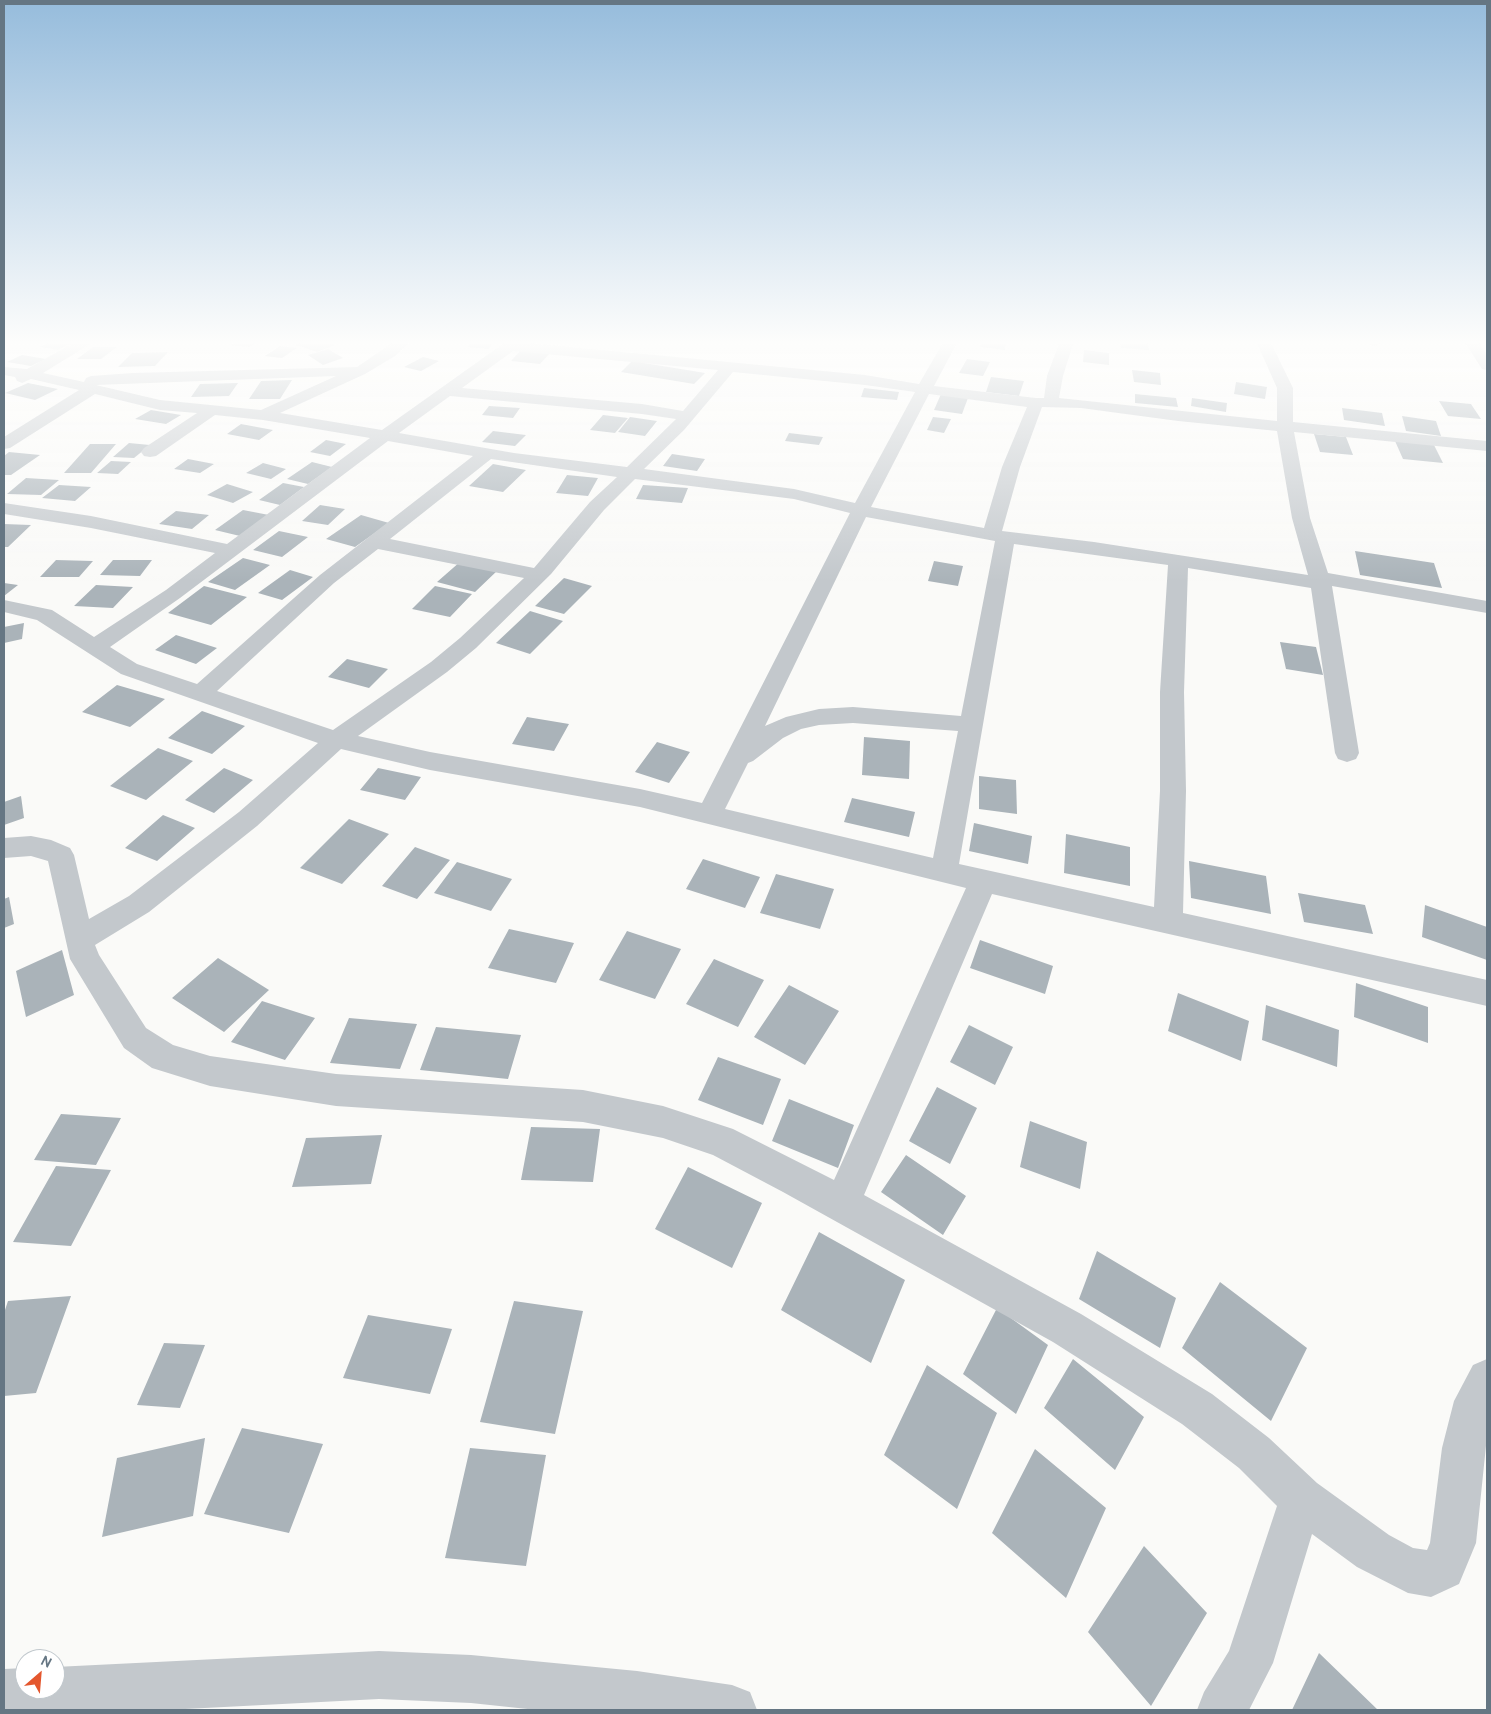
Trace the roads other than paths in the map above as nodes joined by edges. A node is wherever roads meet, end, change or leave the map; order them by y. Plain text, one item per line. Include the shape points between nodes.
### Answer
1 (41, 421) edge
2 (196, 421) edge
3 (299, 421) edge
4 (406, 421) edge
5 (682, 421) edge
6 (906, 421) edge
7 (1034, 421) edge
8 (1237, 421) edge
9 (1284, 421) edge
10 (1284, 425) junction
11 (387, 435) junction
12 (4, 444) edge
13 (1487, 446) edge
14 (150, 452) dead end
15 (487, 454) junction
16 (628, 474) junction
17 (4, 508) edge
18 (862, 510) junction
19 (998, 537) junction
20 (373, 542) junction
21 (230, 550) junction
22 (1178, 562) junction
23 (539, 575) junction
24 (1320, 581) junction
25 (4, 606) edge
26 (1487, 607) edge
27 (96, 646) junction
28 (200, 694) junction
29 (969, 725) junction
30 (336, 740) junction
31 (1347, 753) dead end
32 (737, 761) junction
33 (709, 815) junction
34 (4, 848) edge
35 (944, 872) junction
36 (983, 881) junction
37 (1168, 922) junction
38 (78, 940) junction
39 (1487, 993) edge
40 (842, 1203) junction
41 (1487, 1379) edge
42 (1301, 1499) junction
43 (4, 1694) edge
44 (637, 1703) edge
45 (732, 1710) edge
46 (1222, 1710) edge

1 - 12 street
2 - 14 street
3 - 11 street
4 - 11 street
5 - 16 street
6 - 18 street
7 - 19 street via 1011,466
8 - 10 street
9 - 10 street
10 - 13 street
10 - 24 street via 1301,518
11 - 15 street
11 - 21 street
15 - 16 street
15 - 20 street
16 - 18 street via 784,493
16 - 23 street
17 - 21 street
18 - 19 street
18 - 32 street
19 - 22 street
19 - 29 street
20 - 23 street
20 - 28 street via 312,592
21 - 27 street via 173,594
22 - 24 street
22 - 37 street
23 - 30 street via 439,668
24 - 26 street
24 - 31 street
25 - 27 street via 44,615
27 - 28 street via 129,669
28 - 30 street
29 - 32 street via 853,716 819,718 794,723 774,732
29 - 35 street
30 - 33 street via 430,761 640,798
30 - 38 street via 248,819 172,880
32 - 33 street
33 - 35 street
34 - 38 street via 31,846 60,855
35 - 36 street
36 - 37 street
36 - 40 street
37 - 39 street
38 - 40 street via 85,959 135,1038 164,1057 210,1071 336,1090 582,1106 663,1122 722,1141
40 - 42 street via 1067,1328 1197,1409 1254,1453
41 - 42 street via 1475,1401 1463,1448 1453,1543 1443,1568 1431,1574 1408,1570 1373,1551
42 - 46 street via 1249,1663
43 - 44 street via 379,1675 471,1678
44 - 45 street

